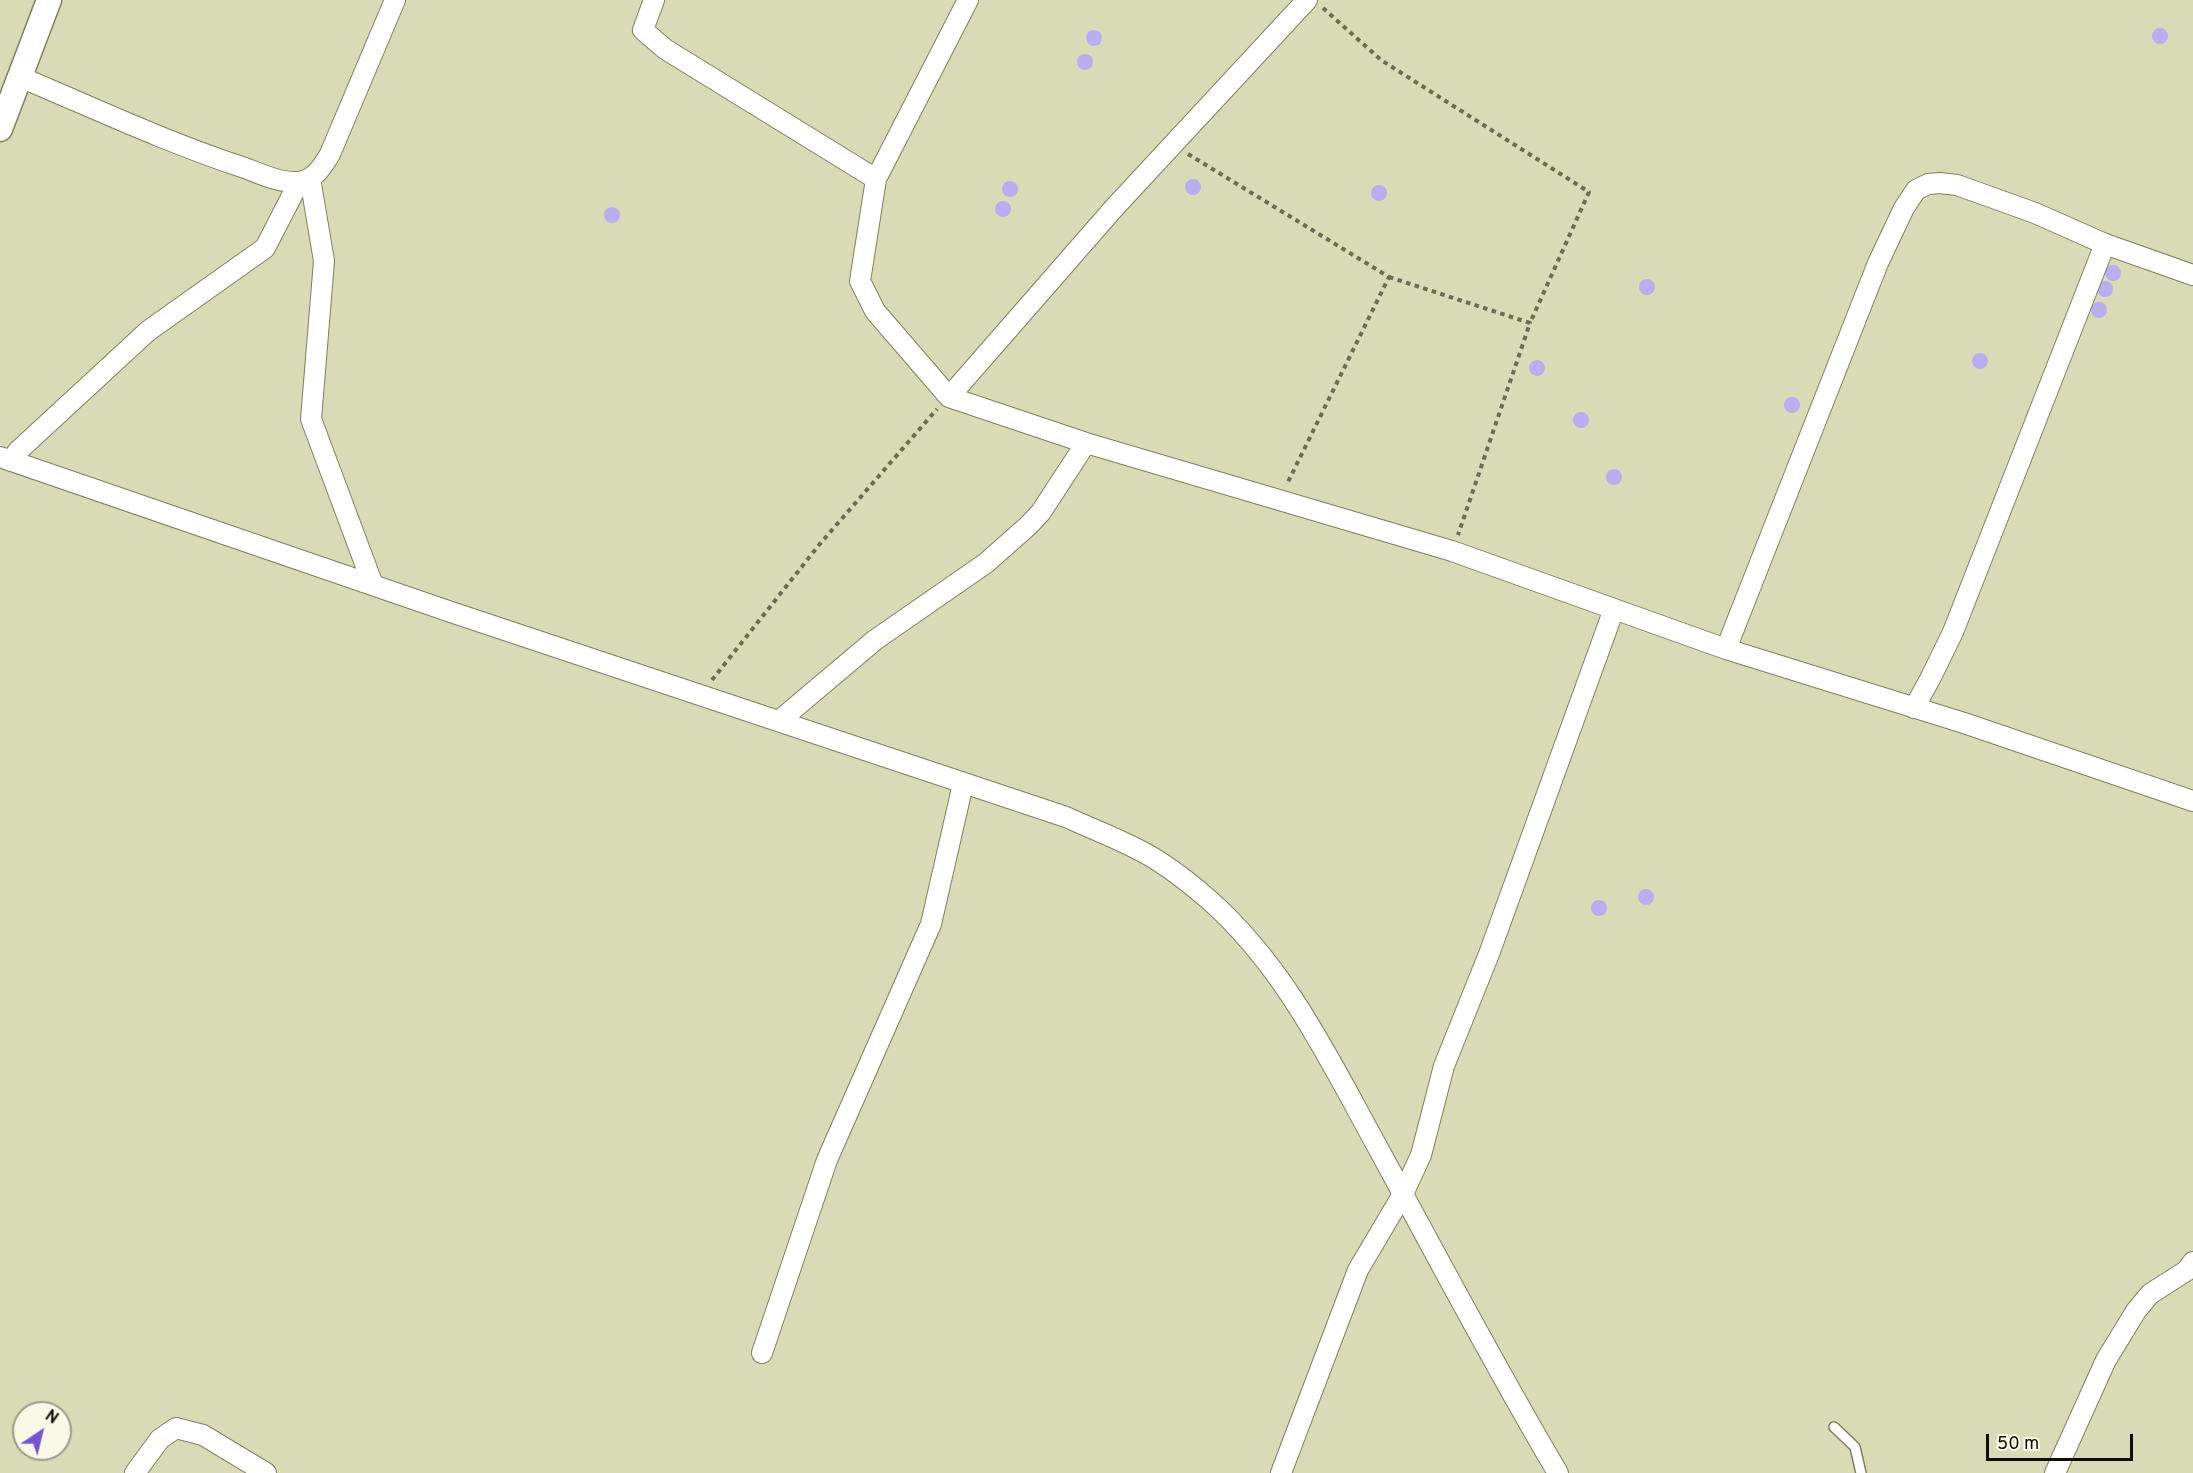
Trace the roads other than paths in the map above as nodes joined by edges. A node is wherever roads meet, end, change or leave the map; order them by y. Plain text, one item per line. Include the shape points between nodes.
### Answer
1 (49, 0) edge
2 (395, 0) edge
3 (654, 0) edge
4 (968, 0) edge
5 (1314, 4) edge
6 (20, 77) junction
7 (0, 129) edge
8 (876, 179) junction
9 (304, 180) junction
10 (2106, 244) junction
11 (2193, 275) edge
12 (949, 397) junction
13 (1086, 443) junction
14 (6, 459) edge
15 (373, 585) junction
16 (1614, 609) junction
17 (1726, 649) junction
18 (1914, 708) junction
19 (779, 721) junction
20 (963, 784) junction
21 (2193, 801) edge
22 (1403, 1194) junction
23 (2191, 1270) edge
24 (762, 1353) dead end
25 (1834, 1427) dead end
26 (2061, 1468) edge
27 (135, 1473) edge
28 (266, 1473) edge
29 (1281, 1473) edge
30 (1558, 1473) edge
31 (1861, 1473) edge

1 - 6 street
2 - 9 street via 330,154 321,169
3 - 8 street via 643,30 665,50
4 - 8 street
5 - 12 street via 1172,144
6 - 7 street
6 - 9 street via 220,160 280,180
8 - 12 street via 860,281 875,311
9 - 14 street via 265,248 148,331
9 - 15 street via 324,261 311,418
10 - 11 street
10 - 17 street via 1957,185 1928,184 1916,190 1878,263
10 - 18 street via 1953,632
12 - 13 street
13 - 16 street via 1452,551
13 - 19 street via 1029,525 986,563 875,640
14 - 15 street
15 - 19 street
16 - 17 street
16 - 22 street via 1493,944 1444,1066 1421,1155
17 - 18 street
18 - 21 street
19 - 20 street
20 - 22 street via 1066,818 1139,850 1208,899 1263,956 1303,1014
20 - 24 street via 931,924 827,1160
22 - 29 street via 1358,1270
22 - 30 street
23 - 26 street via 2150,1294 2136,1311 2106,1360
25 - 31 lane via 1855,1447
27 - 28 street via 160,1439 176,1428 219,1444

